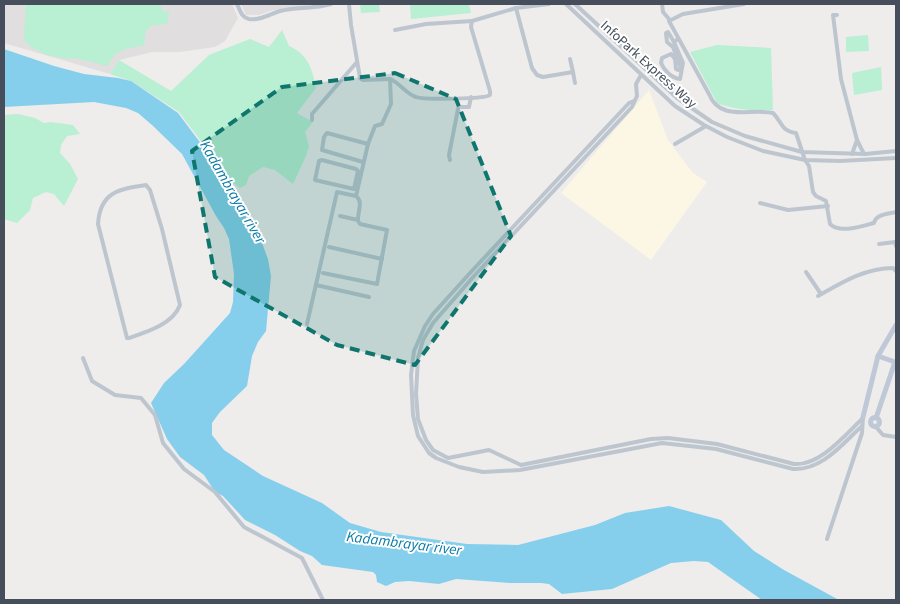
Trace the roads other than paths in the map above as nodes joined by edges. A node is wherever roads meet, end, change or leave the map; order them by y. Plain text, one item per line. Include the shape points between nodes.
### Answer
1 (237, 4) edge
2 (331, 4) edge
3 (349, 4) edge
4 (549, 4) edge
5 (566, 4) edge
6 (576, 4) edge
7 (662, 4) edge
8 (744, 4) edge
9 (310, 6) edge
10 (516, 8) junction
11 (837, 14) dead end
12 (670, 19) junction
13 (472, 21) junction
14 (395, 30) dead end
15 (678, 39) junction
16 (674, 42) junction
17 (570, 59) dead end
18 (357, 62) junction
19 (572, 72) junction
20 (641, 75) junction
21 (390, 79) junction
22 (575, 83) dead end
23 (471, 97) junction
24 (634, 102) junction
25 (312, 120) dead end
26 (706, 126) junction
27 (856, 140) junction
28 (368, 144) junction
29 (675, 144) dead end
30 (896, 151) edge
31 (802, 152) junction
32 (852, 154) junction
33 (864, 154) junction
34 (896, 158) edge
35 (450, 160) dead end
36 (805, 160) junction
37 (363, 162) junction
38 (355, 190) junction
39 (356, 196) junction
40 (760, 203) dead end
41 (828, 206) junction
42 (896, 212) edge
43 (340, 216) dead end
44 (358, 220) junction
45 (896, 243) edge
46 (879, 244) dead end
47 (329, 247) dead end
48 (382, 259) junction
49 (896, 271) edge
50 (806, 272) dead end
51 (323, 274) dead end
52 (316, 285) junction
53 (369, 297) dead end
54 (307, 324) dead end
55 (896, 325) edge
56 (128, 338) joint
57 (878, 356) junction
58 (83, 358) dead end
59 (896, 361) edge
60 (876, 418) junction
61 (862, 422) junction
62 (870, 423) junction
63 (876, 427) junction
64 (896, 438) edge
65 (826, 540) dead end
66 (323, 600) edge

1 - 9 street via 242,15 249,19
2 - 9 street
3 - 18 street
4 - 10 street
5 - 20 street, InfoPark Express Way
6 - 31 street, InfoPark Express Way via 677,98 712,122 745,136
7 - 12 street via 663,12
8 - 12 street
10 - 13 street
10 - 19 street via 531,64 537,74 547,77
11 - 27 street via 832,15 841,79
12 - 15 street
13 - 14 street
13 - 23 street via 490,95 486,98
15 - 16 street
15 - 31 street via 712,103 721,109 739,113 773,113 782,128 796,133
16 - 16 street via 683,63 680,79 663,68 660,62 671,54 676,68 681,68 673,47 667,42 668,32
17 - 19 street
18 - 21 street via 362,80
18 - 25 street via 312,114
19 - 22 street
20 - 24 street
20 - 26 street, InfoPark Express Way via 675,106
21 - 23 street via 414,97
21 - 28 street via 391,104 382,124 375,126
23 - 35 street via 469,107 458,109
24 - 61 street via 429,329 418,358 416,384 418,419 429,445 448,458 489,450 521,465 668,438 717,444 802,464 816,459
24 - 61 street via 477,266 425,326 414,351 411,384 413,420 425,448 451,465 490,472 520,470 662,443 716,449 798,469 819,463
26 - 29 street
26 - 36 street, InfoPark Express Way via 763,150
27 - 32 street
27 - 33 street
28 - 37 street
28 - 37 street via 327,133 324,137 322,150
30 - 33 street, InfoPark Express Way
31 - 32 street, InfoPark Express Way
31 - 36 street
32 - 33 street, InfoPark Express Way
34 - 36 street, InfoPark Express Way
36 - 41 street via 813,192
37 - 38 street
38 - 38 street via 315,180 319,162 322,160 356,169
38 - 39 street
39 - 44 street via 360,203
39 - 52 street via 337,192
40 - 41 street via 788,210
41 - 42 street via 830,224 836,228 874,224 878,217
43 - 44 street
44 - 48 street via 360,224 387,230
45 - 46 street
47 - 48 street
48 - 51 street via 377,284
49 - 50 street via 892,268 869,270 819,295
52 - 53 street
52 - 54 street
55 - 57 street
56 - 56 street via 98,224 99,211 105,198 112,194 146,185 162,229 180,304 178,311 156,327
57 - 59 street
57 - 61 street
58 - 66 street via 92,382 115,395 141,398 155,415 163,443 184,469 215,492 244,527 302,558
59 - 60 street
60 - 62 street via 872,418
60 - 63 street via 880,423
61 - 62 street
61 - 65 street via 862,432
62 - 63 street
63 - 64 street via 883,435

